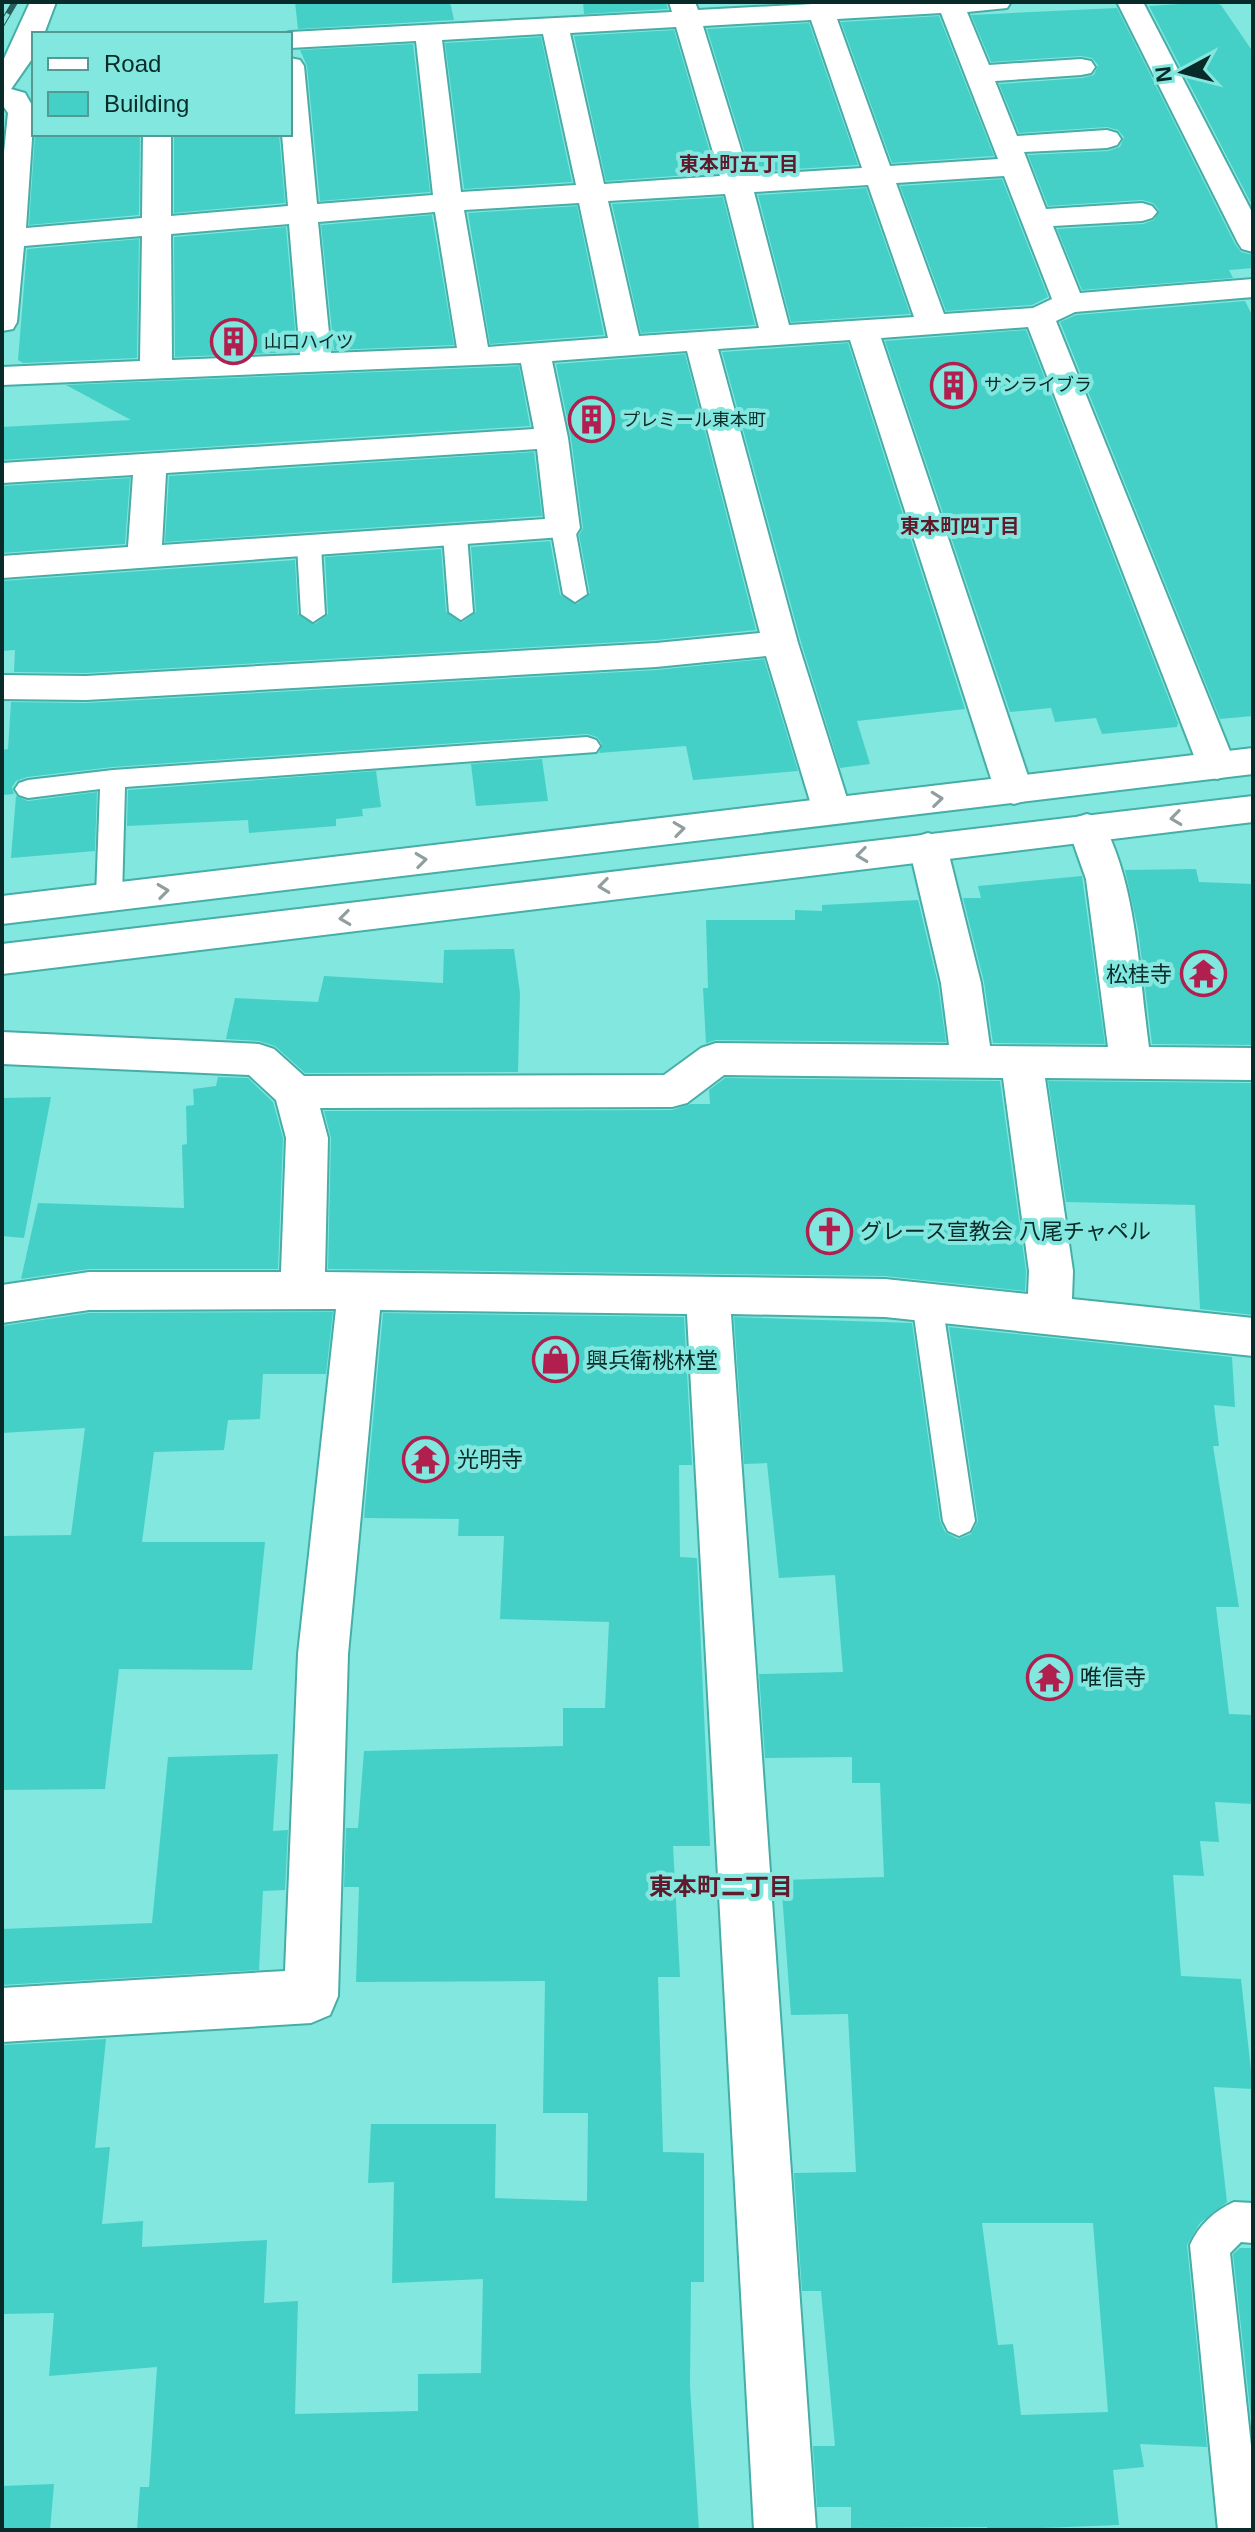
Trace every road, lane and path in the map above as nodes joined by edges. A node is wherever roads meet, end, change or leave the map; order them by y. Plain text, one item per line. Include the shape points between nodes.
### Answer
1 (43, 2) edge
2 (998, 2) edge
3 (1130, 2) edge
4 (950, 3) edge
5 (785, 8) edge
6 (685, 10) edge
7 (821, 12) junction
8 (555, 26) junction
9 (428, 32) junction
10 (292, 39) edge
11 (19, 54) edge
12 (1081, 67) dead end
13 (976, 74) junction
14 (2, 83) edge
15 (292, 91) edge
16 (2, 95) edge
17 (157, 136) edge
18 (1107, 139) dead end
19 (1010, 156) junction
20 (879, 175) junction
21 (737, 184) junction
22 (592, 195) junction
23 (1243, 197) edge
24 (448, 202) junction
25 (1142, 212) dead end
26 (302, 214) junction
27 (1038, 218) junction
28 (157, 226) junction
29 (12, 238) junction
30 (1253, 243) edge
31 (1253, 288) edge
32 (1069, 303) junction
33 (1039, 317) junction
34 (2, 322) edge
35 (933, 326) junction
36 (863, 331) junction
37 (777, 338) junction
38 (701, 344) junction
39 (626, 348) junction
40 (535, 354) junction
41 (474, 357) junction
42 (316, 361) junction
43 (156, 369) junction
44 (2, 376) edge
45 (552, 438) junction
46 (150, 464) junction
47 (2, 473) edge
48 (563, 528) junction
49 (455, 535) junction
50 (309, 546) junction
51 (144, 558) junction
52 (2, 567) edge
53 (575, 594) dead end
54 (461, 612) dead end
55 (313, 614) dead end
56 (780, 643) junction
57 (2, 687) edge
58 (587, 746) dead end
59 (1235, 764) edge
60 (113, 779) junction
61 (28, 789) dead end
62 (1014, 791) junction
63 (1253, 809) edge
64 (832, 811) junction
65 (1087, 828) junction
66 (928, 847) junction
67 (109, 897) junction
68 (2, 910) edge
69 (2, 959) edge
70 (2, 1048) edge
71 (972, 1061) junction
72 (1022, 1062) junction
73 (1131, 1063) junction
74 (1253, 1064) edge
75 (295, 1092) junction
76 (302, 1290) junction
77 (360, 1290) junction
78 (708, 1296) junction
79 (927, 1302) junction
80 (2, 1304) edge
81 (1049, 1314) junction
82 (1253, 1337) edge
83 (959, 1521) dead end
84 (2, 2015) edge
85 (1253, 2223) edge
86 (785, 2530) edge
87 (1239, 2530) edge

1 - 11 street
2 - 4 street
3 - 23 street
4 - 7 street
4 - 13 street
5 - 6 street
5 - 7 street
6 - 8 street
6 - 21 street
7 - 20 street
8 - 9 street
8 - 22 street
9 - 10 street via 334,26
9 - 24 street
11 - 14 street
12 - 13 street
13 - 19 street
15 - 26 street
16 - 29 street via 15,99 22,113
17 - 28 street
18 - 19 street
19 - 20 street
19 - 27 street
20 - 21 street
20 - 35 street
21 - 22 street
21 - 37 street
22 - 24 street
22 - 39 street
23 - 30 street
24 - 26 street
24 - 41 street
25 - 27 street
26 - 28 street
26 - 42 street
27 - 32 street
28 - 29 street
28 - 43 street
29 - 34 street
31 - 32 street
32 - 33 street
33 - 35 street
33 - 59 street
35 - 36 street
36 - 37 street
36 - 62 street
37 - 38 street
38 - 39 street
38 - 56 street
39 - 40 street
40 - 41 street
40 - 45 street
41 - 42 street
42 - 43 street
43 - 44 street
45 - 46 street
45 - 48 street
46 - 47 street
46 - 51 street
48 - 49 street
48 - 53 lane
49 - 50 street
49 - 54 lane
50 - 51 street
50 - 55 lane
51 - 52 street
56 - 57 street via 86,688
56 - 64 street
58 - 60 lane
59 - 62 street
60 - 61 lane
60 - 67 lane
64 -> 62 street
63 -> 65 street
67 -> 64 street
65 - 66 street
65 - 73 street via 1105,879
66 -> 69 street
66 - 71 street via 961,983
67 - 68 street
70 - 75 street via 259,1060
71 - 72 street
71 - 75 street via 716,1059 672,1091
72 - 73 street
72 - 81 street via 1051,1271
73 - 74 street
75 - 76 street via 307,1138
76 - 77 street
76 - 80 street via 89,1291
77 - 78 street
77 - 84 street via 323,1654 311,1996
78 - 79 street
78 - 86 street
79 - 81 street
79 - 83 lane
81 - 82 street
85 - 87 lane via 1234,2222 1210,2245

